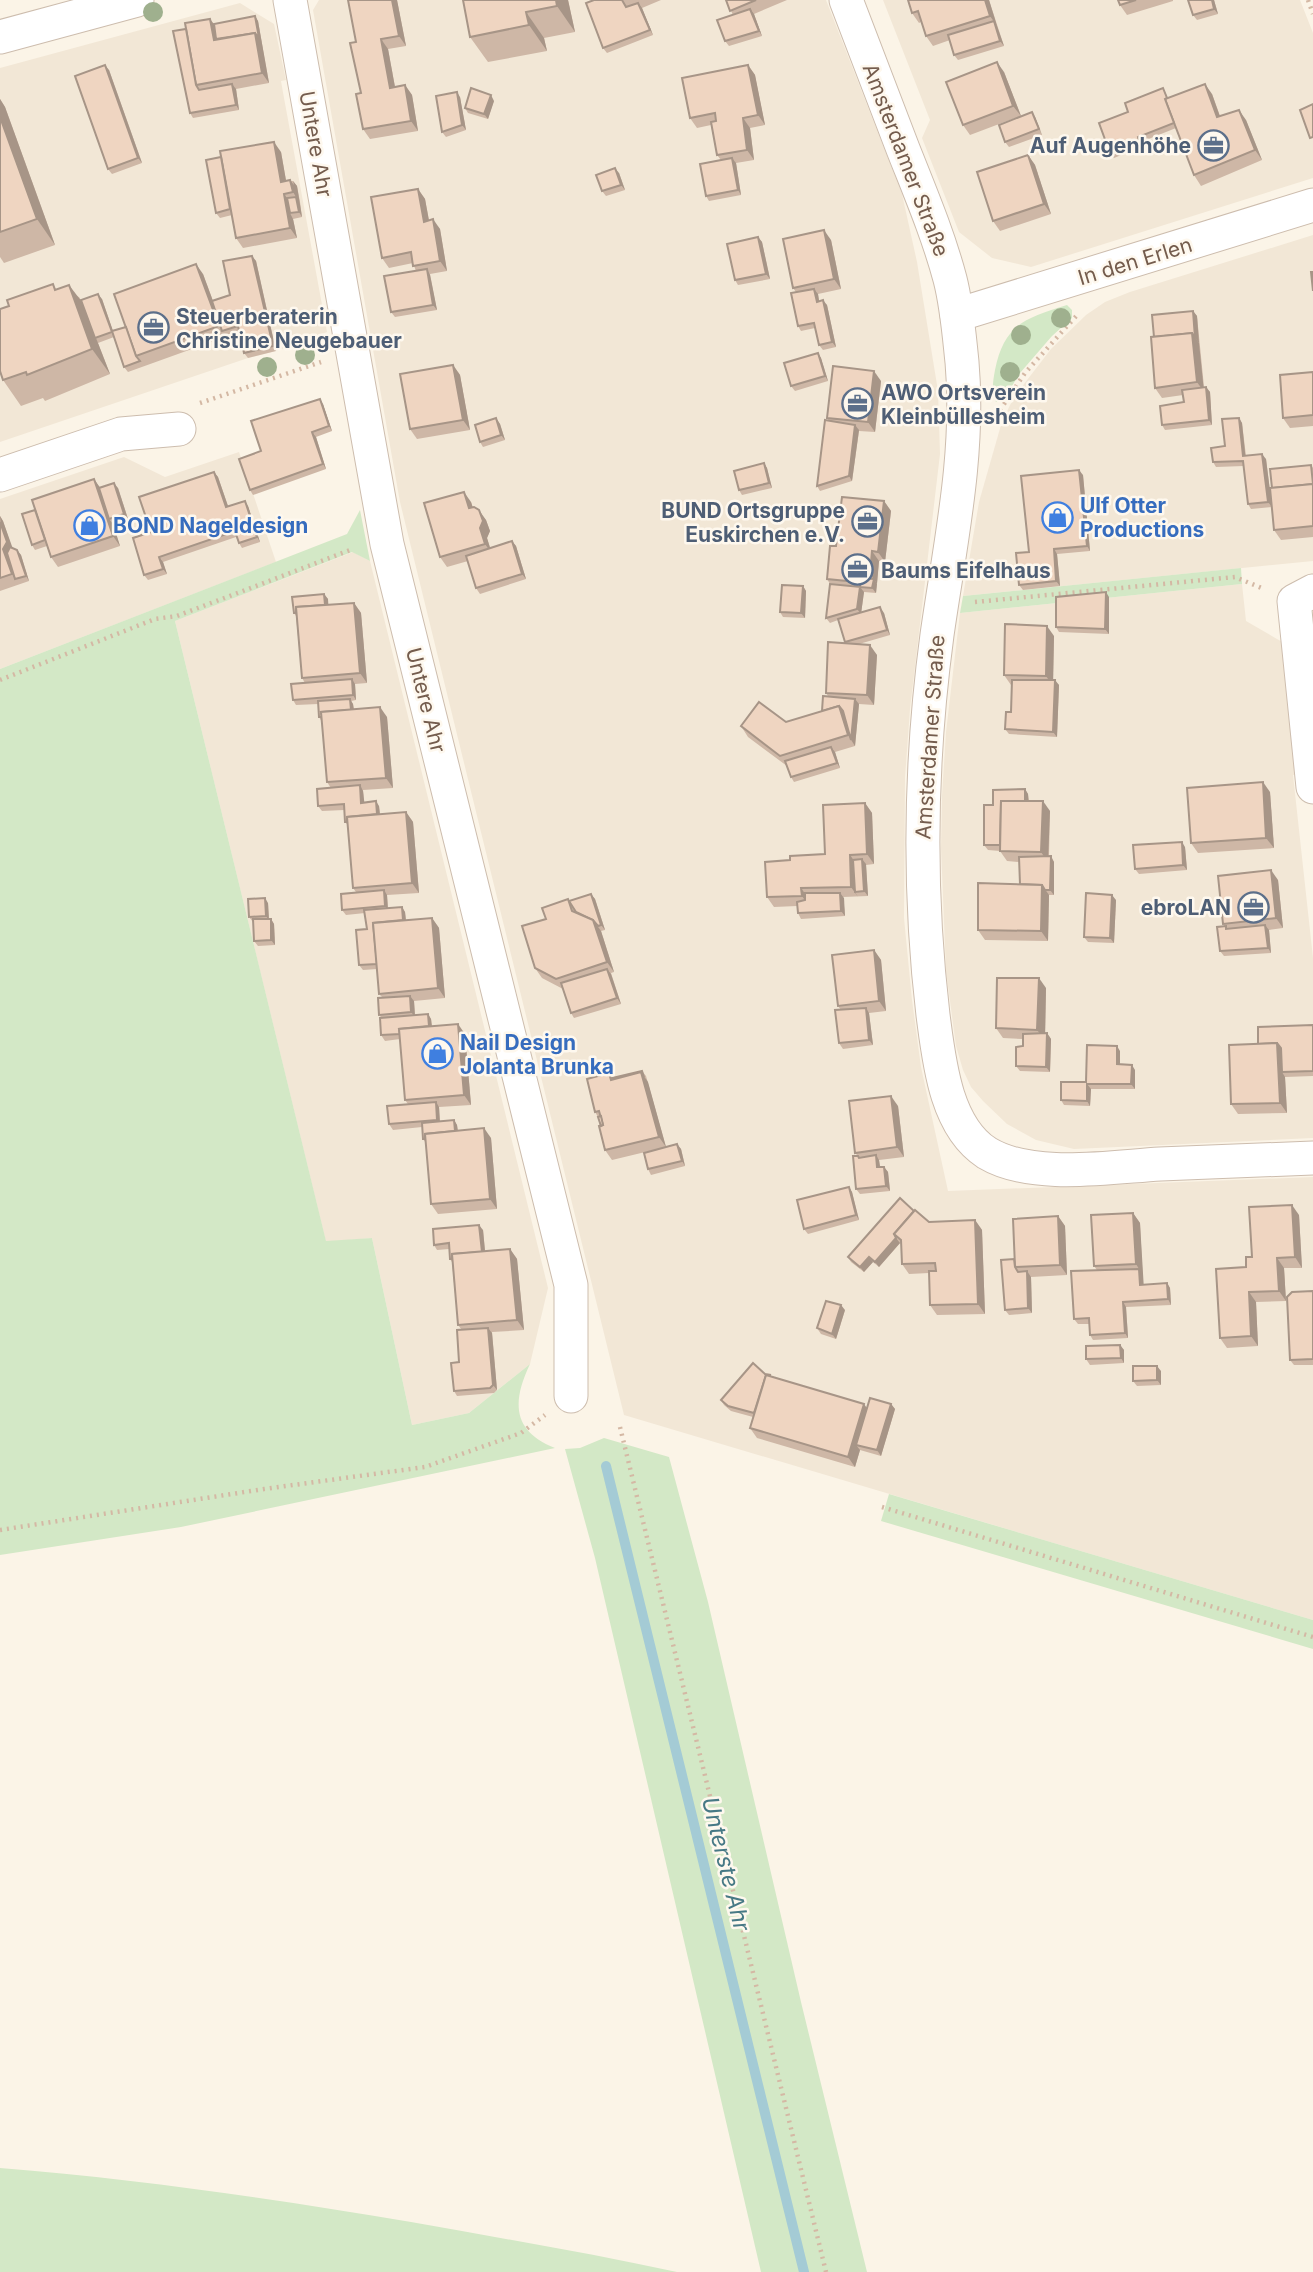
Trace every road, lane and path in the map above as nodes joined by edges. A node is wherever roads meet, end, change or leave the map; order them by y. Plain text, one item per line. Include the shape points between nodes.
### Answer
1 (137, 0) edge
2 (289, 0) edge
3 (846, 0) edge
4 (1308, 0) edge
5 (1313, 14) edge
6 (0, 37) edge
7 (1313, 205) edge
8 (1081, 312) dead end
9 (957, 315) junction
10 (352, 352) junction
11 (997, 415) dead end
12 (189, 416) joint
13 (0, 475) edge
14 (387, 544) junction
15 (1235, 577) dead end
16 (1313, 591) edge
17 (970, 603) dead end
18 (0, 680) edge
19 (1313, 787) edge
20 (1313, 1158) edge
21 (571, 1396) joint
22 (620, 1427) dead end
23 (882, 1507) dead end
24 (0, 1530) edge
25 (1313, 1637) edge
26 (826, 2272) edge

1 - 6 street
2 - 10 street, Untere Ahr
3 - 9 street, Amsterdamer Straße via 937,236
4 - 5 path
7 - 9 street, In den Erlen
8 - 11 path via 1025,373
9 - 20 street, Amsterdamer Straße via 964,415 962,465 934,663 922,840 926,953 936,1040 957,1117 988,1153 1045,1168
10 - 12 path
10 - 14 street, Untere Ahr
12 - 13 street
14 - 18 path via 351,549
14 - 21 street, Untere Ahr via 571,1284
15 - 17 path
16 - 19 street via 1294,601
21 - 24 path via 521,1433 425,1467
22 - 26 path
23 - 25 path

